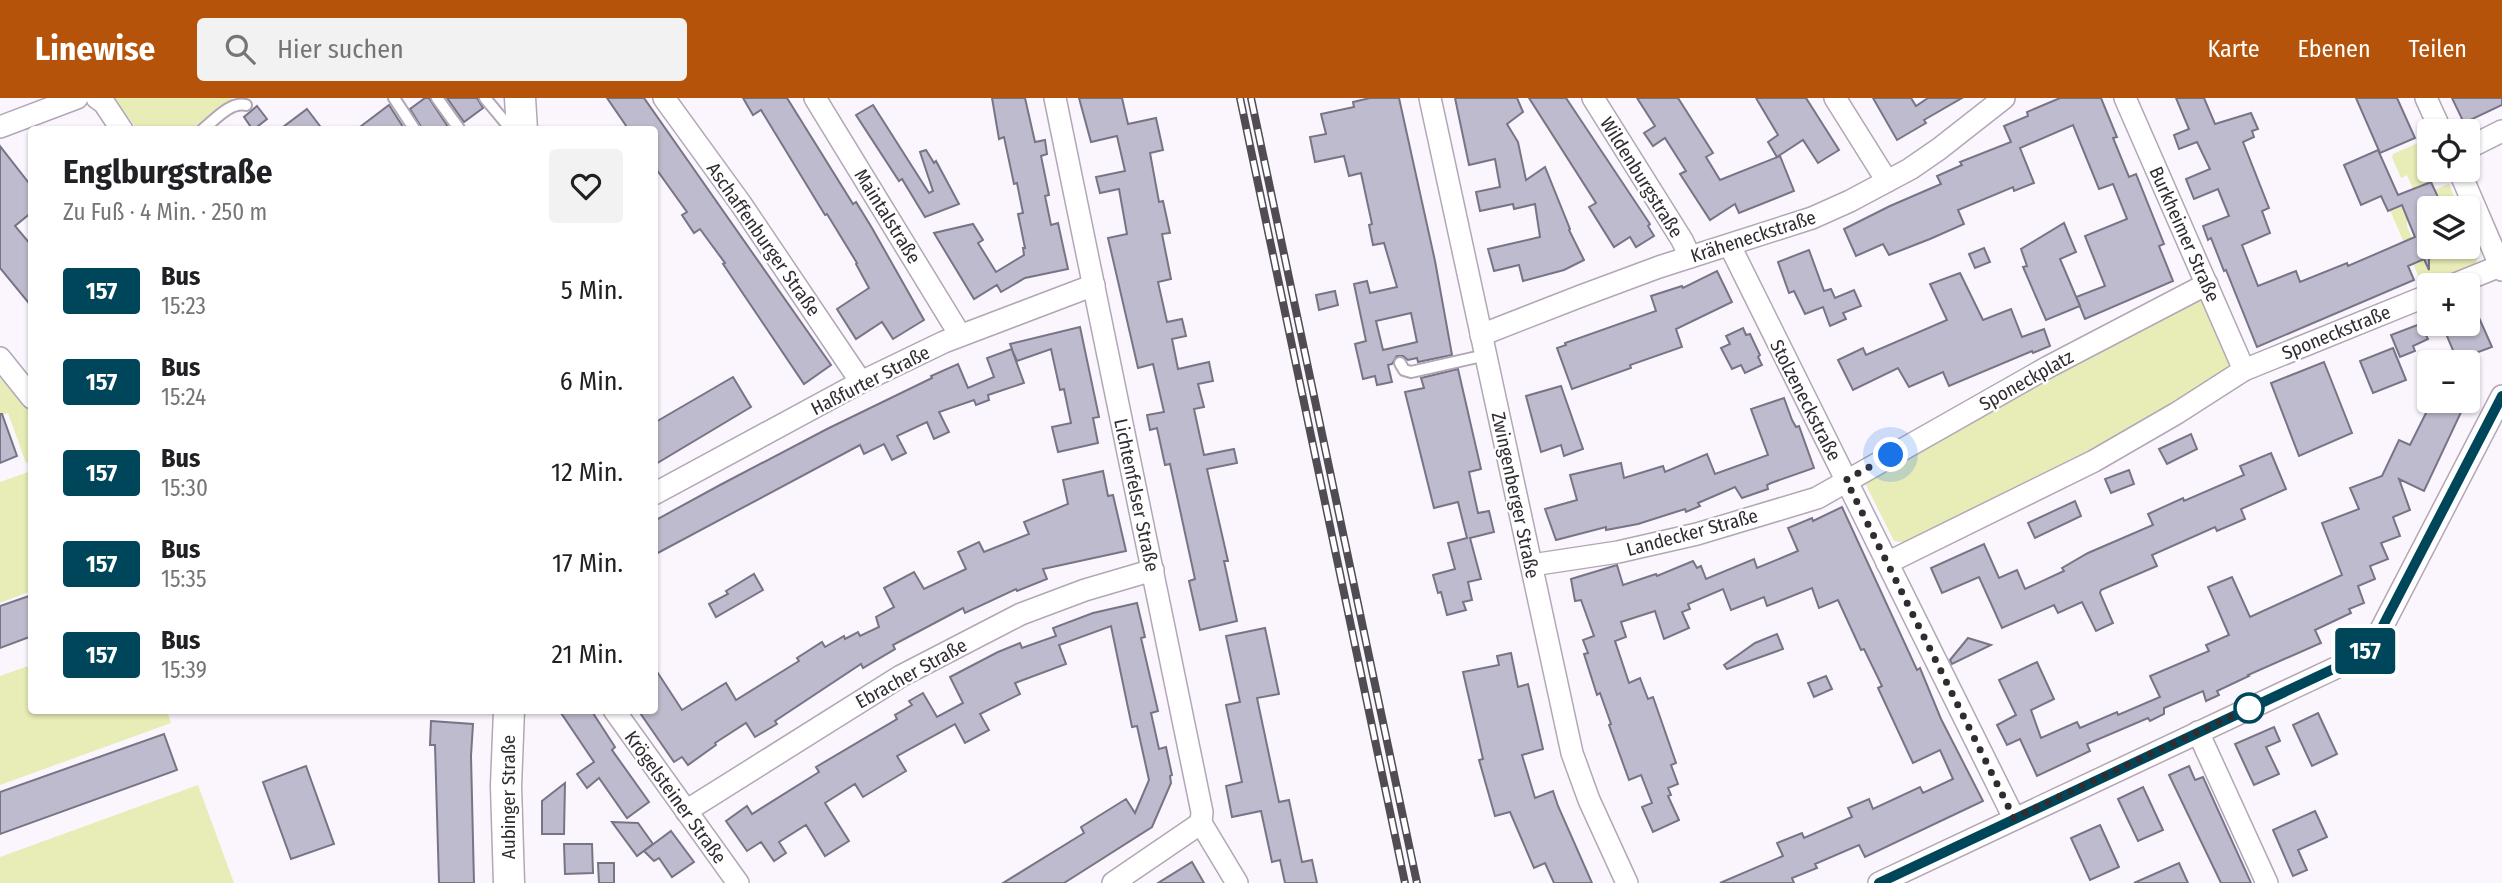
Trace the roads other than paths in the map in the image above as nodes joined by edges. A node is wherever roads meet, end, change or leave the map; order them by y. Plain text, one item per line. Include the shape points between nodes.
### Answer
1 (77, 98) edge
2 (97, 98) edge
3 (394, 98) edge
4 (437, 98) edge
5 (485, 98) edge
6 (664, 98) edge
7 (814, 98) edge
8 (1055, 98) edge
9 (1430, 98) edge
10 (1593, 98) edge
11 (1835, 98) edge
12 (2125, 98) edge
13 (2426, 98) edge
14 (2001, 99) edge
15 (246, 105) dead end
16 (521, 117) edge
17 (2436, 119) edge
18 (119, 126) edge
19 (207, 126) edge
20 (412, 126) edge
21 (457, 126) edge
22 (0, 127) edge
23 (2502, 131) edge
24 (2480, 142) edge
25 (1887, 181) junction
26 (2464, 182) edge
27 (1730, 246) junction
28 (1690, 257) junction
29 (2501, 268) edge
30 (2480, 275) edge
31 (2207, 284) junction
32 (1094, 285) junction
33 (2417, 300) edge
34 (960, 335) junction
35 (1483, 345) junction
36 (1399, 363) dead end
37 (2, 364) edge
38 (2244, 370) junction
39 (861, 382) junction
40 (28, 393) edge
41 (2502, 396) edge
42 (1846, 480) junction
43 (658, 492) edge
44 (1887, 563) junction
45 (1532, 565) junction
46 (1153, 570) junction
47 (509, 714) edge
48 (617, 714) edge
49 (2199, 732) junction
50 (686, 811) junction
51 (2014, 818) junction
52 (1201, 823) junction
53 (509, 883) edge
54 (738, 883) edge
55 (1113, 883) edge
56 (1237, 883) edge
57 (1627, 883) edge
58 (1879, 883) edge
59 (2267, 883) edge

1 - 22 street
2 - 18 street
3 - 20 lane
4 - 21 lane
5 - 16 lane via 505,122
6 - 39 street, Aschaffenburger Straße
7 - 34 street, Maintalstraße
8 - 32 street, Lichtenfelser Straße
9 - 35 street, Zwingenberger Straße
10 - 28 street, Wildenburgstraße
11 - 25 street
12 - 31 street, Burkheimer Straße
13 - 17 street
14 - 25 street, Kräheneckstraße via 1939,149
15 - 19 lane via 234,106
23 - 24 street
25 - 27 street, Kräheneckstraße via 1812,218
26 - 29 street
27 - 28 street, Kräheneckstraße
27 - 42 street, Stolzeneckstraße
28 - 35 street, Kräheneckstraße via 1581,296
29 - 30 street
31 - 38 street, Burkheimer Straße
31 - 42 street, Sponeckplatz
32 - 34 street, Haßfurter Straße
32 - 46 street, Lichtenfelser Straße
33 - 38 street, Sponeckstraße
34 - 39 street, Haßfurter Straße
35 - 36 lane via 1410,372
35 - 45 street, Zwingenberger Straße
37 - 40 street
38 - 44 street via 2094,461
39 - 43 street, Haßfurter Straße
41 - 49 street via 2375,641 2361,656
42 - 44 street, Stolzeneckstraße
42 - 45 street, Landecker Straße via 1817,498 1697,534
44 - 51 street, Stolzeneckstraße
45 - 57 street, Zwingenberger Straße via 1572,753
46 - 50 street, Ebracher Straße via 1009,620 901,676
46 - 52 street, Lichtenfelser Straße
47 - 53 main road, Aubinger Straße
48 - 50 street, Krögelsteiner Straße
49 - 51 street
49 - 59 street
50 - 54 street, Krögelsteiner Straße
51 - 58 street
52 - 55 street
52 - 56 street, Lichtenfelser Straße

